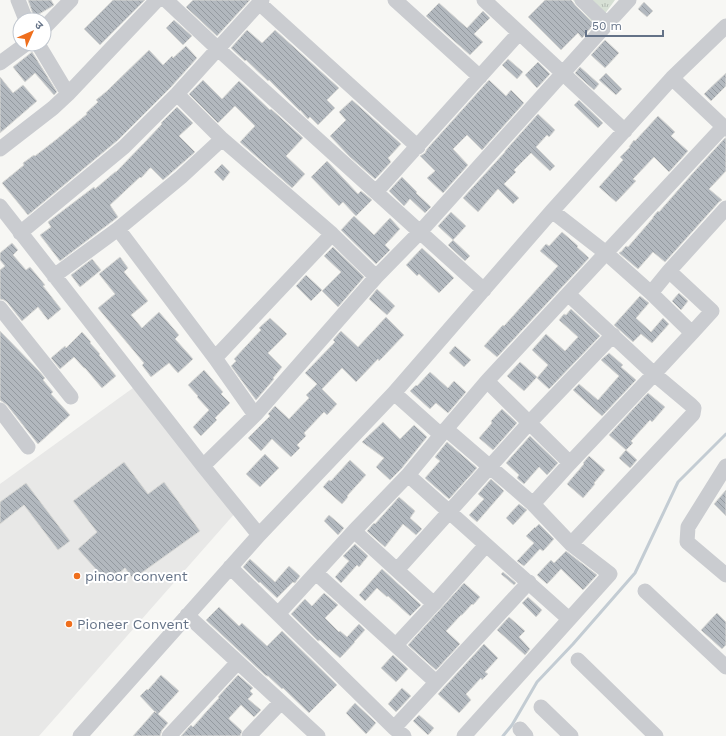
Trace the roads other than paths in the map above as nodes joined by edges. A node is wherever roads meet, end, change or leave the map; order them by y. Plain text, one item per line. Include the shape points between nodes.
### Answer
1 (18, 0) edge
2 (71, 0) edge
3 (157, 0) edge
4 (166, 0) edge
5 (395, 0) edge
6 (484, 0) edge
7 (582, 0) edge
8 (630, 0) edge
9 (261, 1) edge
10 (23, 12) edge
11 (52, 20) edge
12 (607, 24) junction
13 (726, 26) edge
14 (519, 33) junction
15 (218, 49) junction
16 (15, 52) edge
17 (43, 52) edge
18 (0, 63) edge
19 (562, 73) junction
20 (480, 77) junction
21 (672, 78) junction
22 (68, 94) junction
23 (177, 94) junction
24 (725, 128) edge
25 (625, 131) junction
26 (222, 139) junction
27 (418, 147) junction
28 (0, 149) edge
29 (376, 192) junction
30 (0, 206) edge
31 (726, 208) edge
32 (552, 212) junction
33 (118, 229) junction
34 (420, 232) junction
35 (20, 233) junction
36 (332, 234) junction
37 (606, 253) junction
38 (669, 271) junction
39 (54, 276) junction
40 (376, 277) junction
41 (484, 290) junction
42 (651, 293) junction
43 (568, 294) junction
44 (0, 308) edge
45 (692, 333) junction
46 (613, 335) junction
47 (216, 358) junction
48 (654, 374) junction
49 (487, 381) junction
50 (394, 393) junction
51 (71, 397) dead end
52 (0, 410) edge
53 (255, 415) junction
54 (529, 423) junction
55 (444, 432) junction
56 (28, 446) dead end
57 (570, 463) junction
58 (203, 466) junction
59 (726, 466) edge
60 (490, 467) junction
61 (408, 475) junction
62 (533, 504) junction
63 (449, 512) junction
64 (354, 531) junction
65 (259, 535) junction
66 (571, 544) junction
67 (486, 545) junction
68 (230, 567) junction
69 (723, 568) edge
70 (397, 570) junction
71 (316, 572) junction
72 (529, 582) junction
73 (645, 591) dead end
74 (434, 604) junction
75 (278, 614) junction
76 (187, 615) junction
77 (570, 619) junction
78 (396, 645) junction
79 (578, 660) dead end
80 (238, 662) junction
81 (726, 667) edge
82 (436, 682) junction
83 (281, 702) junction
84 (542, 707) dead end
85 (399, 732) edge
86 (650, 734) edge
87 (80, 736) edge
88 (169, 736) edge
89 (249, 736) edge
90 (318, 736) edge
91 (464, 736) edge
92 (571, 736) edge

1 - 10 street
2 - 11 street
3 - 22 street
4 - 15 street
5 - 20 street
6 - 14 street
7 - 12 street
8 - 12 street
9 - 15 street
9 - 27 street
12 - 19 street
13 - 21 street
14 - 19 street
14 - 20 street
15 - 23 street
15 - 29 street
16 - 18 street
17 - 22 street
19 - 25 street
19 - 34 street
20 - 27 street
21 - 24 street
21 - 25 street
22 - 28 street
23 - 26 street
23 - 35 street via 124,148
24 - 37 street
25 - 32 street
26 - 33 street via 182,177
26 - 36 street
27 - 29 street
29 - 34 street
30 - 35 street
31 - 38 street
32 - 37 street
32 - 41 street
33 - 39 street
33 - 47 street
34 - 40 street
34 - 41 street
35 - 39 street
36 - 40 street
36 - 47 street
37 - 42 street
37 - 43 street
38 - 42 street
38 - 45 street via 712,311
39 - 58 street
40 - 53 street
41 - 50 street
42 - 45 street
43 - 46 street
43 - 49 street
44 - 51 street
45 - 48 street
46 - 48 street
46 - 54 street
47 - 53 street
48 - 57 street
48 - 66 street via 694,408 693,414
49 - 54 street
49 - 55 street
50 - 55 street
50 - 65 street
52 - 56 street
53 - 58 street
54 - 57 street
54 - 60 street
55 - 60 street
55 - 61 street
57 - 62 street
58 - 65 street
59 - 69 street via 688,527 687,542
60 - 62 street
60 - 63 street
61 - 63 street
61 - 64 street
62 - 66 street
63 - 67 street
63 - 70 street
64 - 70 street
64 - 71 street
65 - 68 street
66 - 77 street via 610,574
67 - 72 street
67 - 74 street
68 - 75 street
68 - 76 street
70 - 74 street
71 - 75 street
71 - 78 street
72 - 77 street
72 - 82 street
73 - 81 street
74 - 78 street
75 - 85 street
76 - 80 street
76 - 87 street
77 - 91 street
78 - 82 street
79 - 86 street
80 - 83 street
80 - 88 street
82 - 85 street
83 - 89 street
83 - 90 street
84 - 92 street

